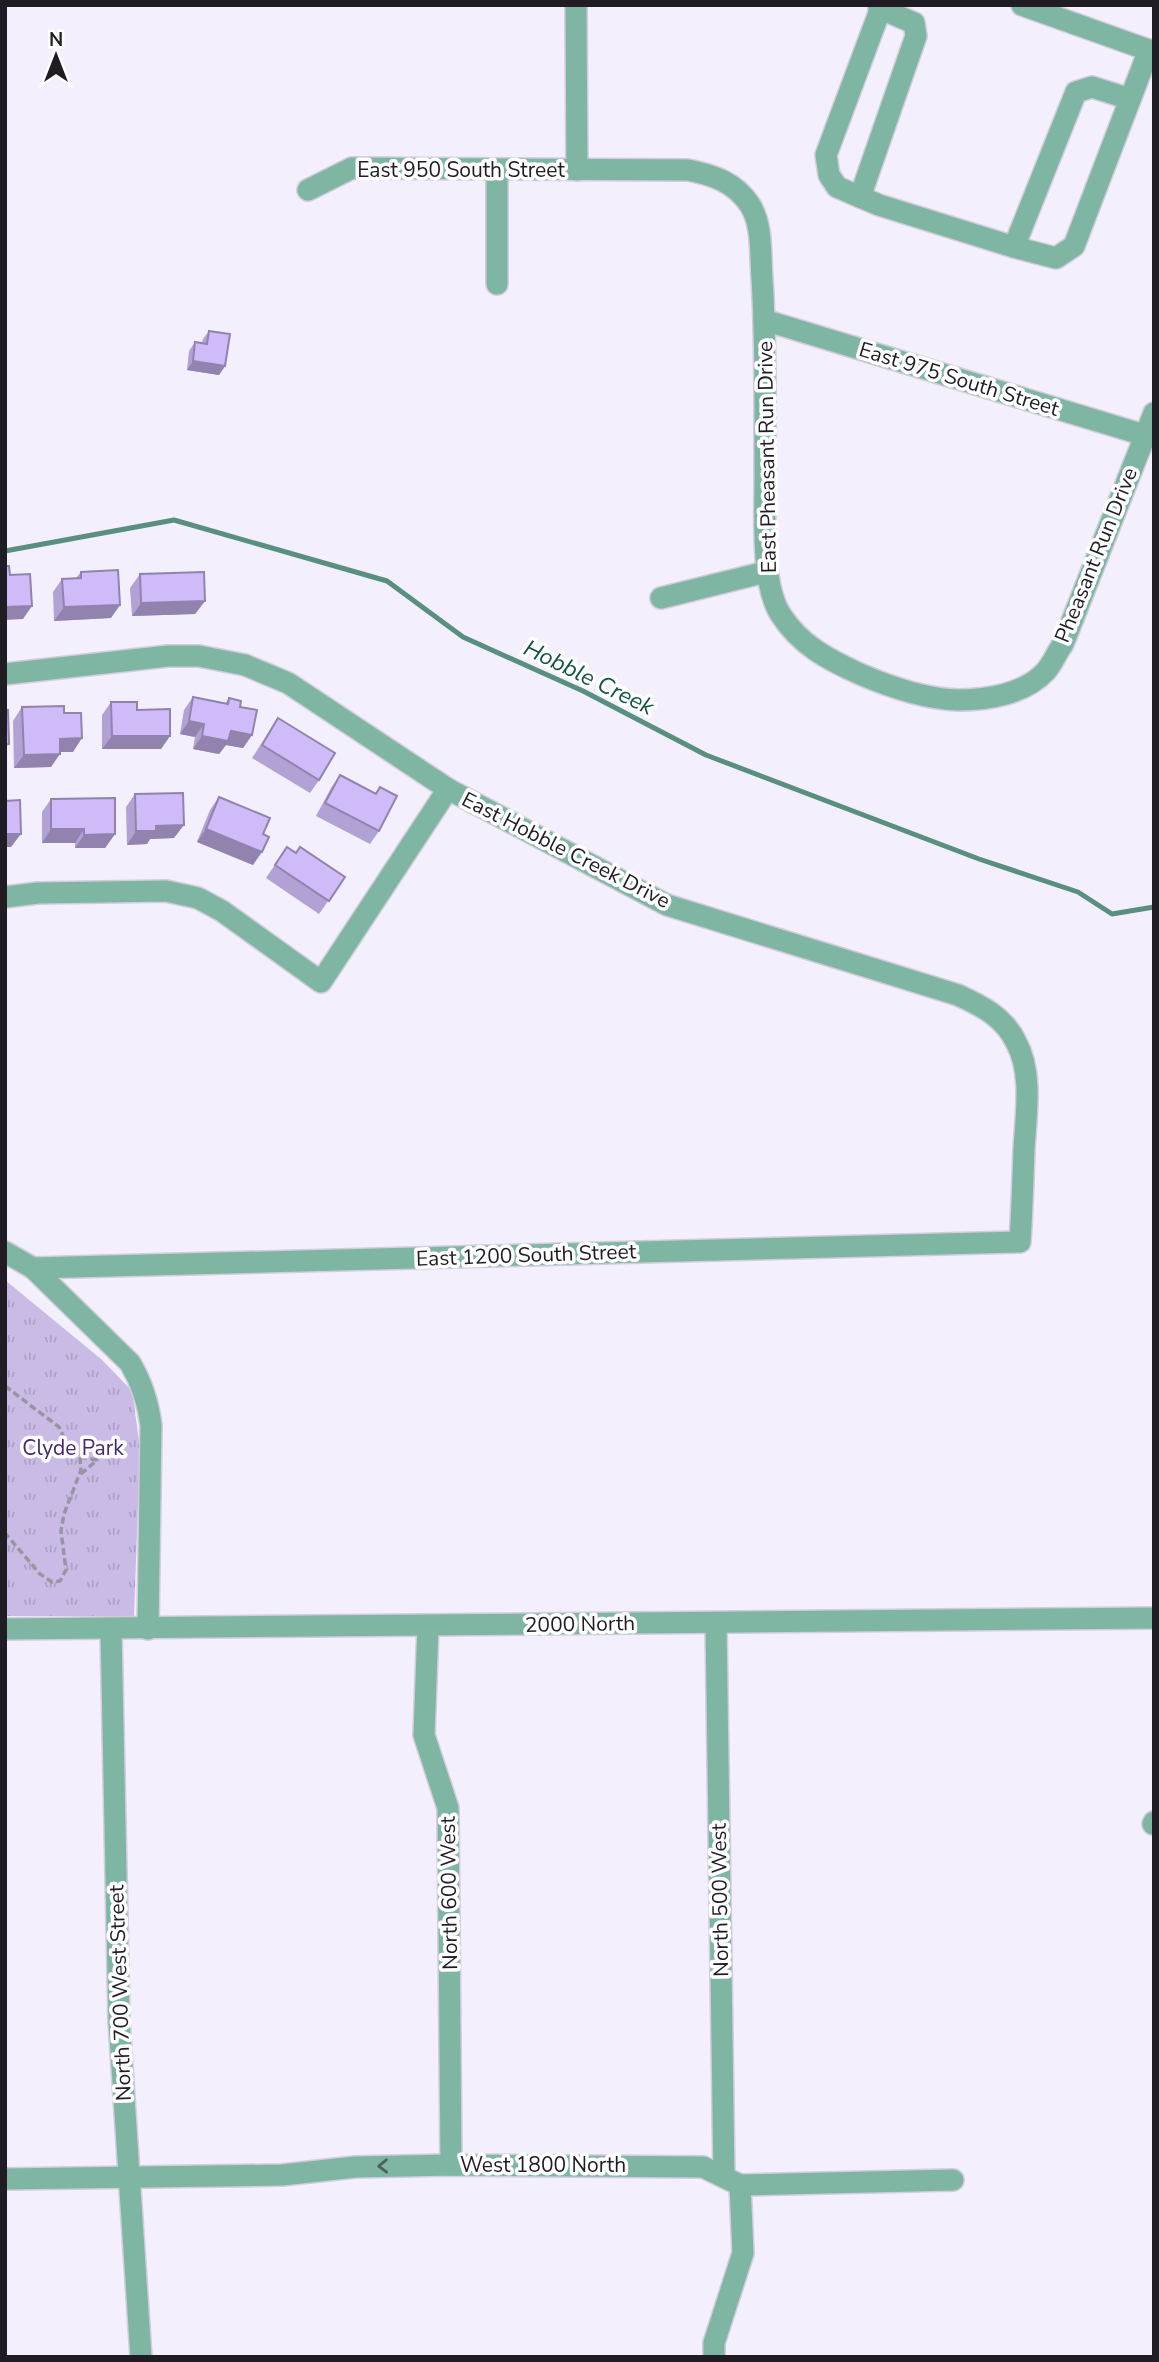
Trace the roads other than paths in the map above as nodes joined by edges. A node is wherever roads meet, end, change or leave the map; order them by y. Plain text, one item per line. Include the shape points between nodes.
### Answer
1 (576, 5) edge
2 (1023, 5) edge
3 (881, 7) edge
4 (1152, 51) edge
5 (1130, 99) junction
6 (498, 170) junction
7 (577, 170) junction
8 (308, 190) dead end
9 (860, 197) junction
10 (1014, 247) junction
11 (498, 284) dead end
12 (764, 320) junction
13 (1154, 413) edge
14 (1149, 436) edge
15 (766, 572) junction
16 (661, 598) dead end
17 (5, 674) edge
18 (1024, 688) joint
19 (448, 789) junction
20 (5, 897) edge
21 (1020, 1242) joint
22 (5, 1252) edge
23 (33, 1268) junction
24 (1154, 1618) edge
25 (716, 1623) junction
26 (428, 1626) junction
27 (5, 1629) edge
28 (111, 1629) junction
29 (148, 1629) junction
30 (451, 2165) junction
31 (130, 2178) junction
32 (5, 2179) edge
33 (953, 2180) dead end
34 (732, 2181) junction
35 (141, 2357) edge
36 (714, 2357) edge

1 - 7 street
2 - 4 street
3 - 9 street via 826,155 837,187
3 - 9 street via 914,23 916,36
4 - 5 street
5 - 10 street via 1074,246 1056,258
5 - 10 street via 1092,87 1076,92
6 - 7 street, East 950 South Street
6 - 8 street, East 950 South Street via 352,168
6 - 11 street
7 - 12 street, East 950 South Street via 688,170 715,176 732,186 758,221
9 - 10 street
12 - 14 street, East 975 South Street
12 - 15 street, East Pheasant Run Drive
13 - 14 street, Pheasant Run Drive
14 - 18 street, Pheasant Run Drive via 1063,643 1046,670
15 - 16 street
15 - 18 street, East Pheasant Run Drive via 779,614 800,639 830,661 918,695 976,699
17 - 19 street, East Hobble Creek Drive via 168,656 199,656 245,665 288,683
19 - 20 street via 321,982 198,898 166,891
19 - 21 street, East Hobble Creek Drive via 667,905 958,995 1002,1021 1025,1066
21 - 23 street, East 1200 South Street
22 - 23 street
23 - 29 street via 131,1363 147,1400 151,1436
24 - 25 street, 2000 North
25 - 26 street, 2000 North
25 - 34 street, North 500 West
26 - 29 street, 2000 North
26 - 30 street, North 600 West via 424,1735 449,1808
27 - 28 street, 2000 North
28 - 29 street, 2000 North
28 - 31 street, North 700 West Street via 119,2021
30 -> 31 street, West 1800 North
30 - 34 street, West 1800 North via 703,2167
31 - 32 street, West 1800 North
31 - 35 street, North 700 West Street
33 - 34 street, West 1800 North
34 - 36 street, North 500 West via 743,2253 714,2343

